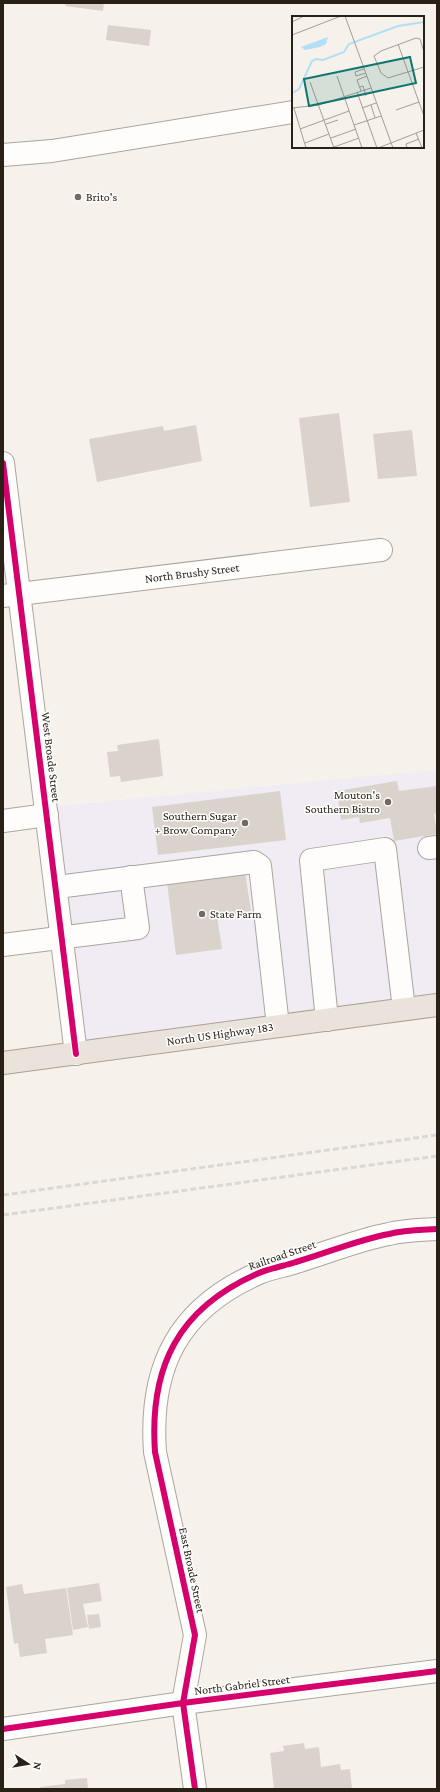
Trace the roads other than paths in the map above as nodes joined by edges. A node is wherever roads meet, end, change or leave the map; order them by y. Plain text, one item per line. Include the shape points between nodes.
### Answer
1 (292, 112) edge
2 (3, 155) edge
3 (3, 463) edge
4 (381, 550) dead end
5 (11, 595) edge
6 (47, 815) junction
7 (3, 821) edge
8 (131, 878) junction
9 (57, 887) junction
10 (63, 936) junction
11 (3, 945) edge
12 (437, 1005) edge
13 (404, 1009) junction
14 (327, 1020) junction
15 (278, 1026) junction
16 (76, 1054) junction
17 (3, 1063) edge
18 (437, 1228) edge
19 (166, 1358) joint
20 (437, 1671) edge
21 (183, 1703) junction
22 (3, 1729) edge
23 (195, 1789) edge

1 - 2 street via 52,152
3 - 5 street, West Broade Street
4 - 5 street, North Brushy Street
5 - 6 street, West Broade Street
6 - 7 street
6 - 9 street, West Broade Street
8 - 9 street
8 - 10 street via 138,928
8 - 15 street via 254,862 260,866
9 - 10 street, West Broade Street
10 - 11 street
10 - 16 street, West Broade Street
12 - 13 main road, North US Highway 183
13 - 14 main road, North US Highway 183
13 - 14 street via 385,849 311,860
14 - 15 main road, North US Highway 183
15 - 16 main road, North US Highway 183
16 - 17 main road, North US Highway 183
18 - 19 street, Railroad Street via 390,1234 259,1273 225,1292 194,1317 178,1336
19 - 21 street, East Broade Street via 158,1390 154,1428 155,1452 194,1635
20 - 21 street, North Gabriel Street
21 - 22 street, North Gabriel Street
21 - 23 street, East Broade Street

